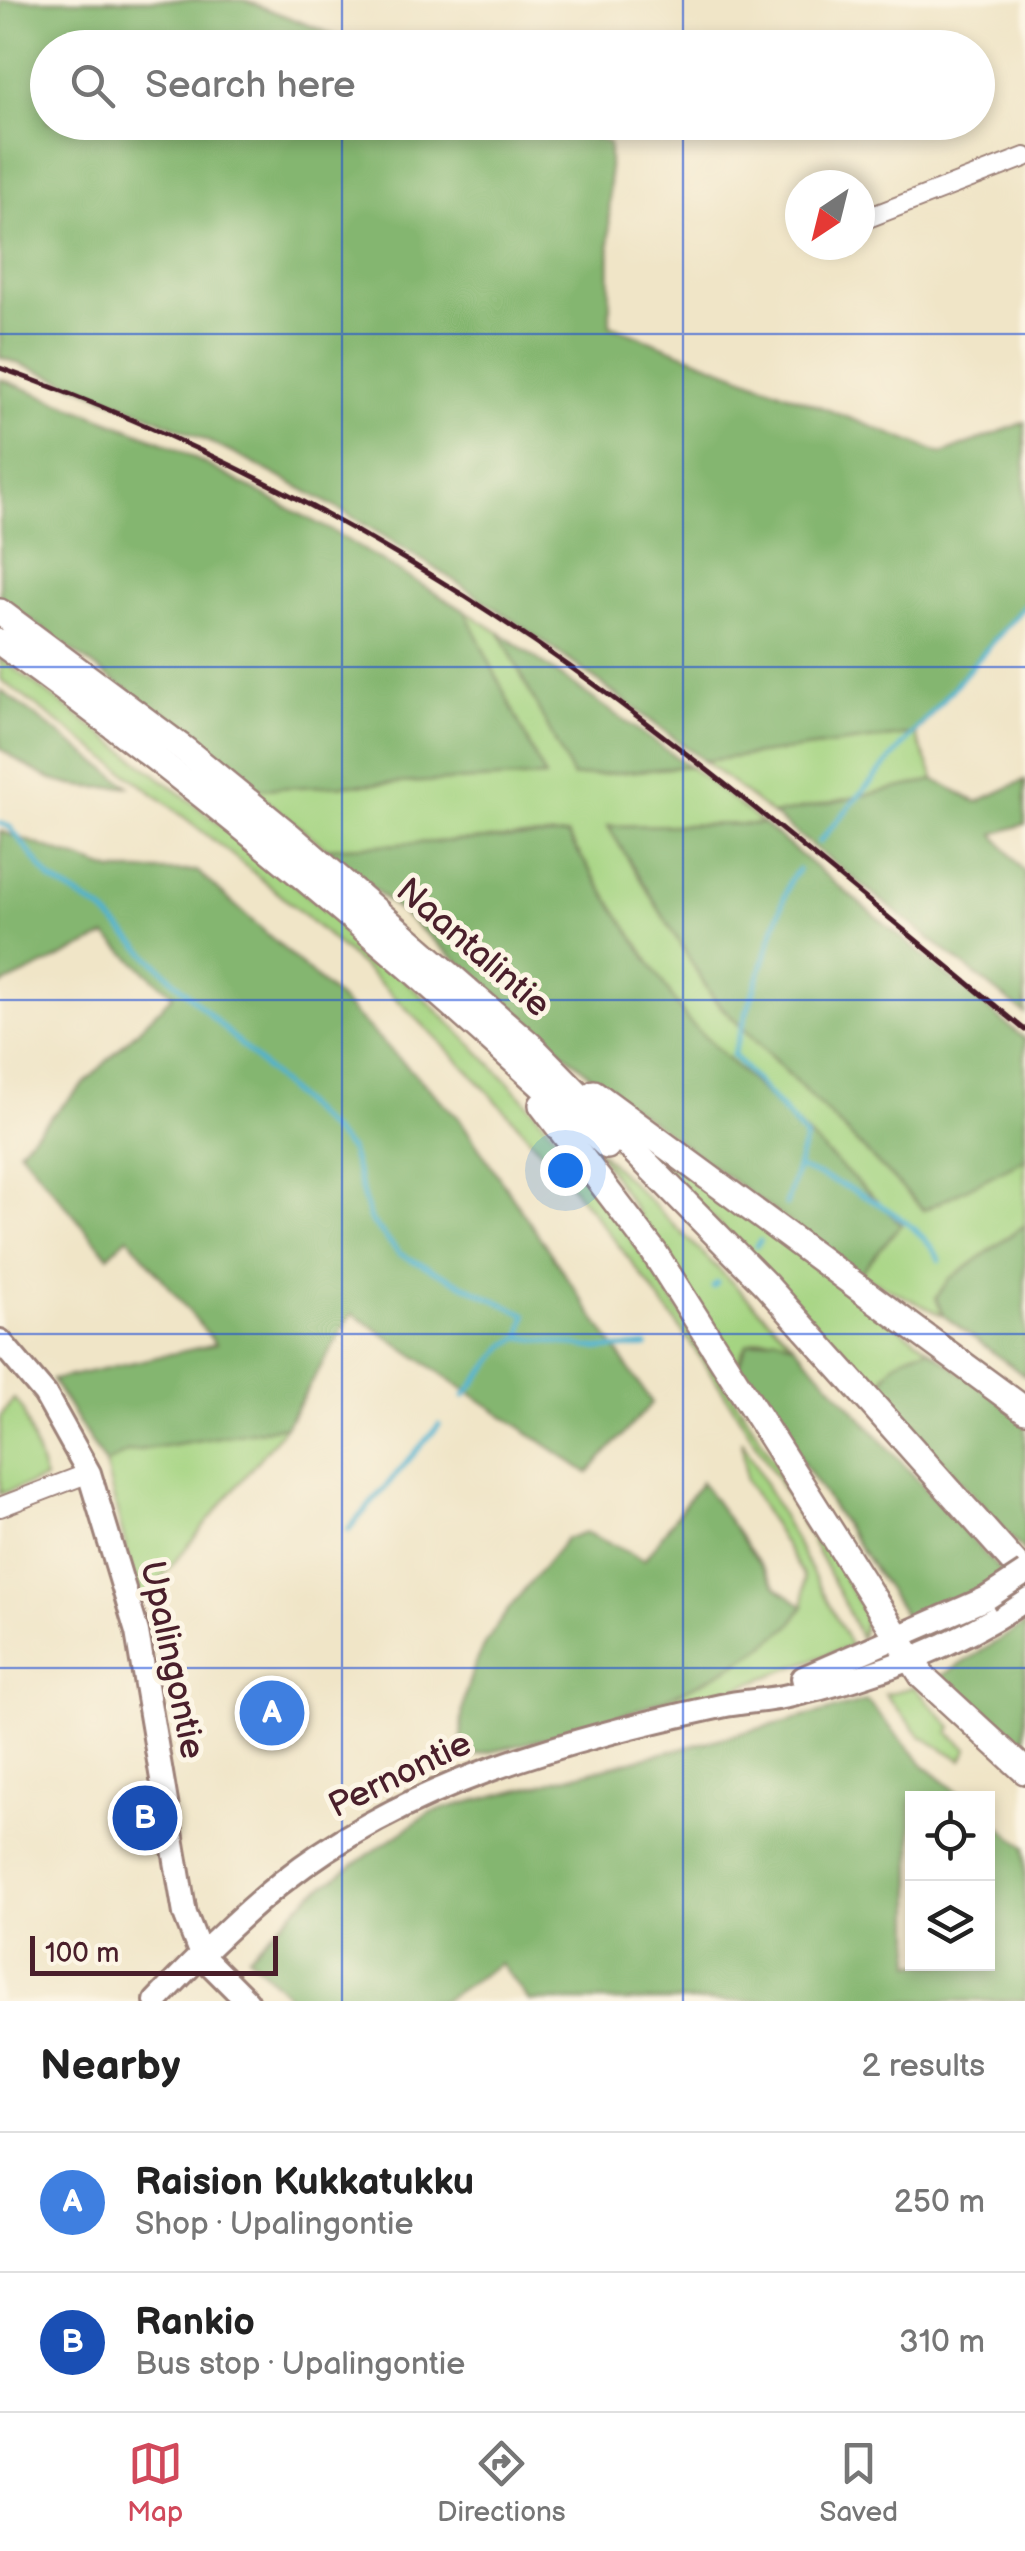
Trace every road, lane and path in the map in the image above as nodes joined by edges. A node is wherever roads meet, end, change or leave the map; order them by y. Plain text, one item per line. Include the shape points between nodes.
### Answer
1 (1025, 157) edge
2 (875, 215) edge
3 (0, 612) edge
4 (0, 642) edge
5 (474, 1026) junction
6 (530, 1045) junction
7 (0, 1341) edge
8 (855, 1385) junction
9 (1025, 1410) edge
10 (88, 1474) junction
11 (0, 1507) edge
12 (1025, 1574) edge
13 (1025, 1600) edge
14 (994, 1607) junction
15 (904, 1649) junction
16 (1025, 1771) edge
17 (201, 1955) junction
18 (156, 2001) edge
19 (247, 2001) edge

1 - 2 street
3 - 6 main road, Naantalintie via 200,762
4 - 5 main road, Naantalintie via 172,770
5 - 8 main road, Naantalintie
5 - 15 main road via 620,1202
6 - 8 main road, Naantalintie via 752,1270
6 - 9 main road
7 - 10 street, Upalingontie via 51,1403
8 - 12 main road, Naantalintie
10 - 11 street
10 - 17 street, Upalingontie via 136,1632 184,1914
12 - 14 street, Pernontie, bridge
13 - 14 street, Pernontie
14 - 15 street, Pernontie
15 - 16 main road via 936,1690
15 - 17 street, Pernontie via 724,1706 538,1753 422,1798 311,1860
17 - 18 street, Pernontie
17 - 19 street, Upalingontie

